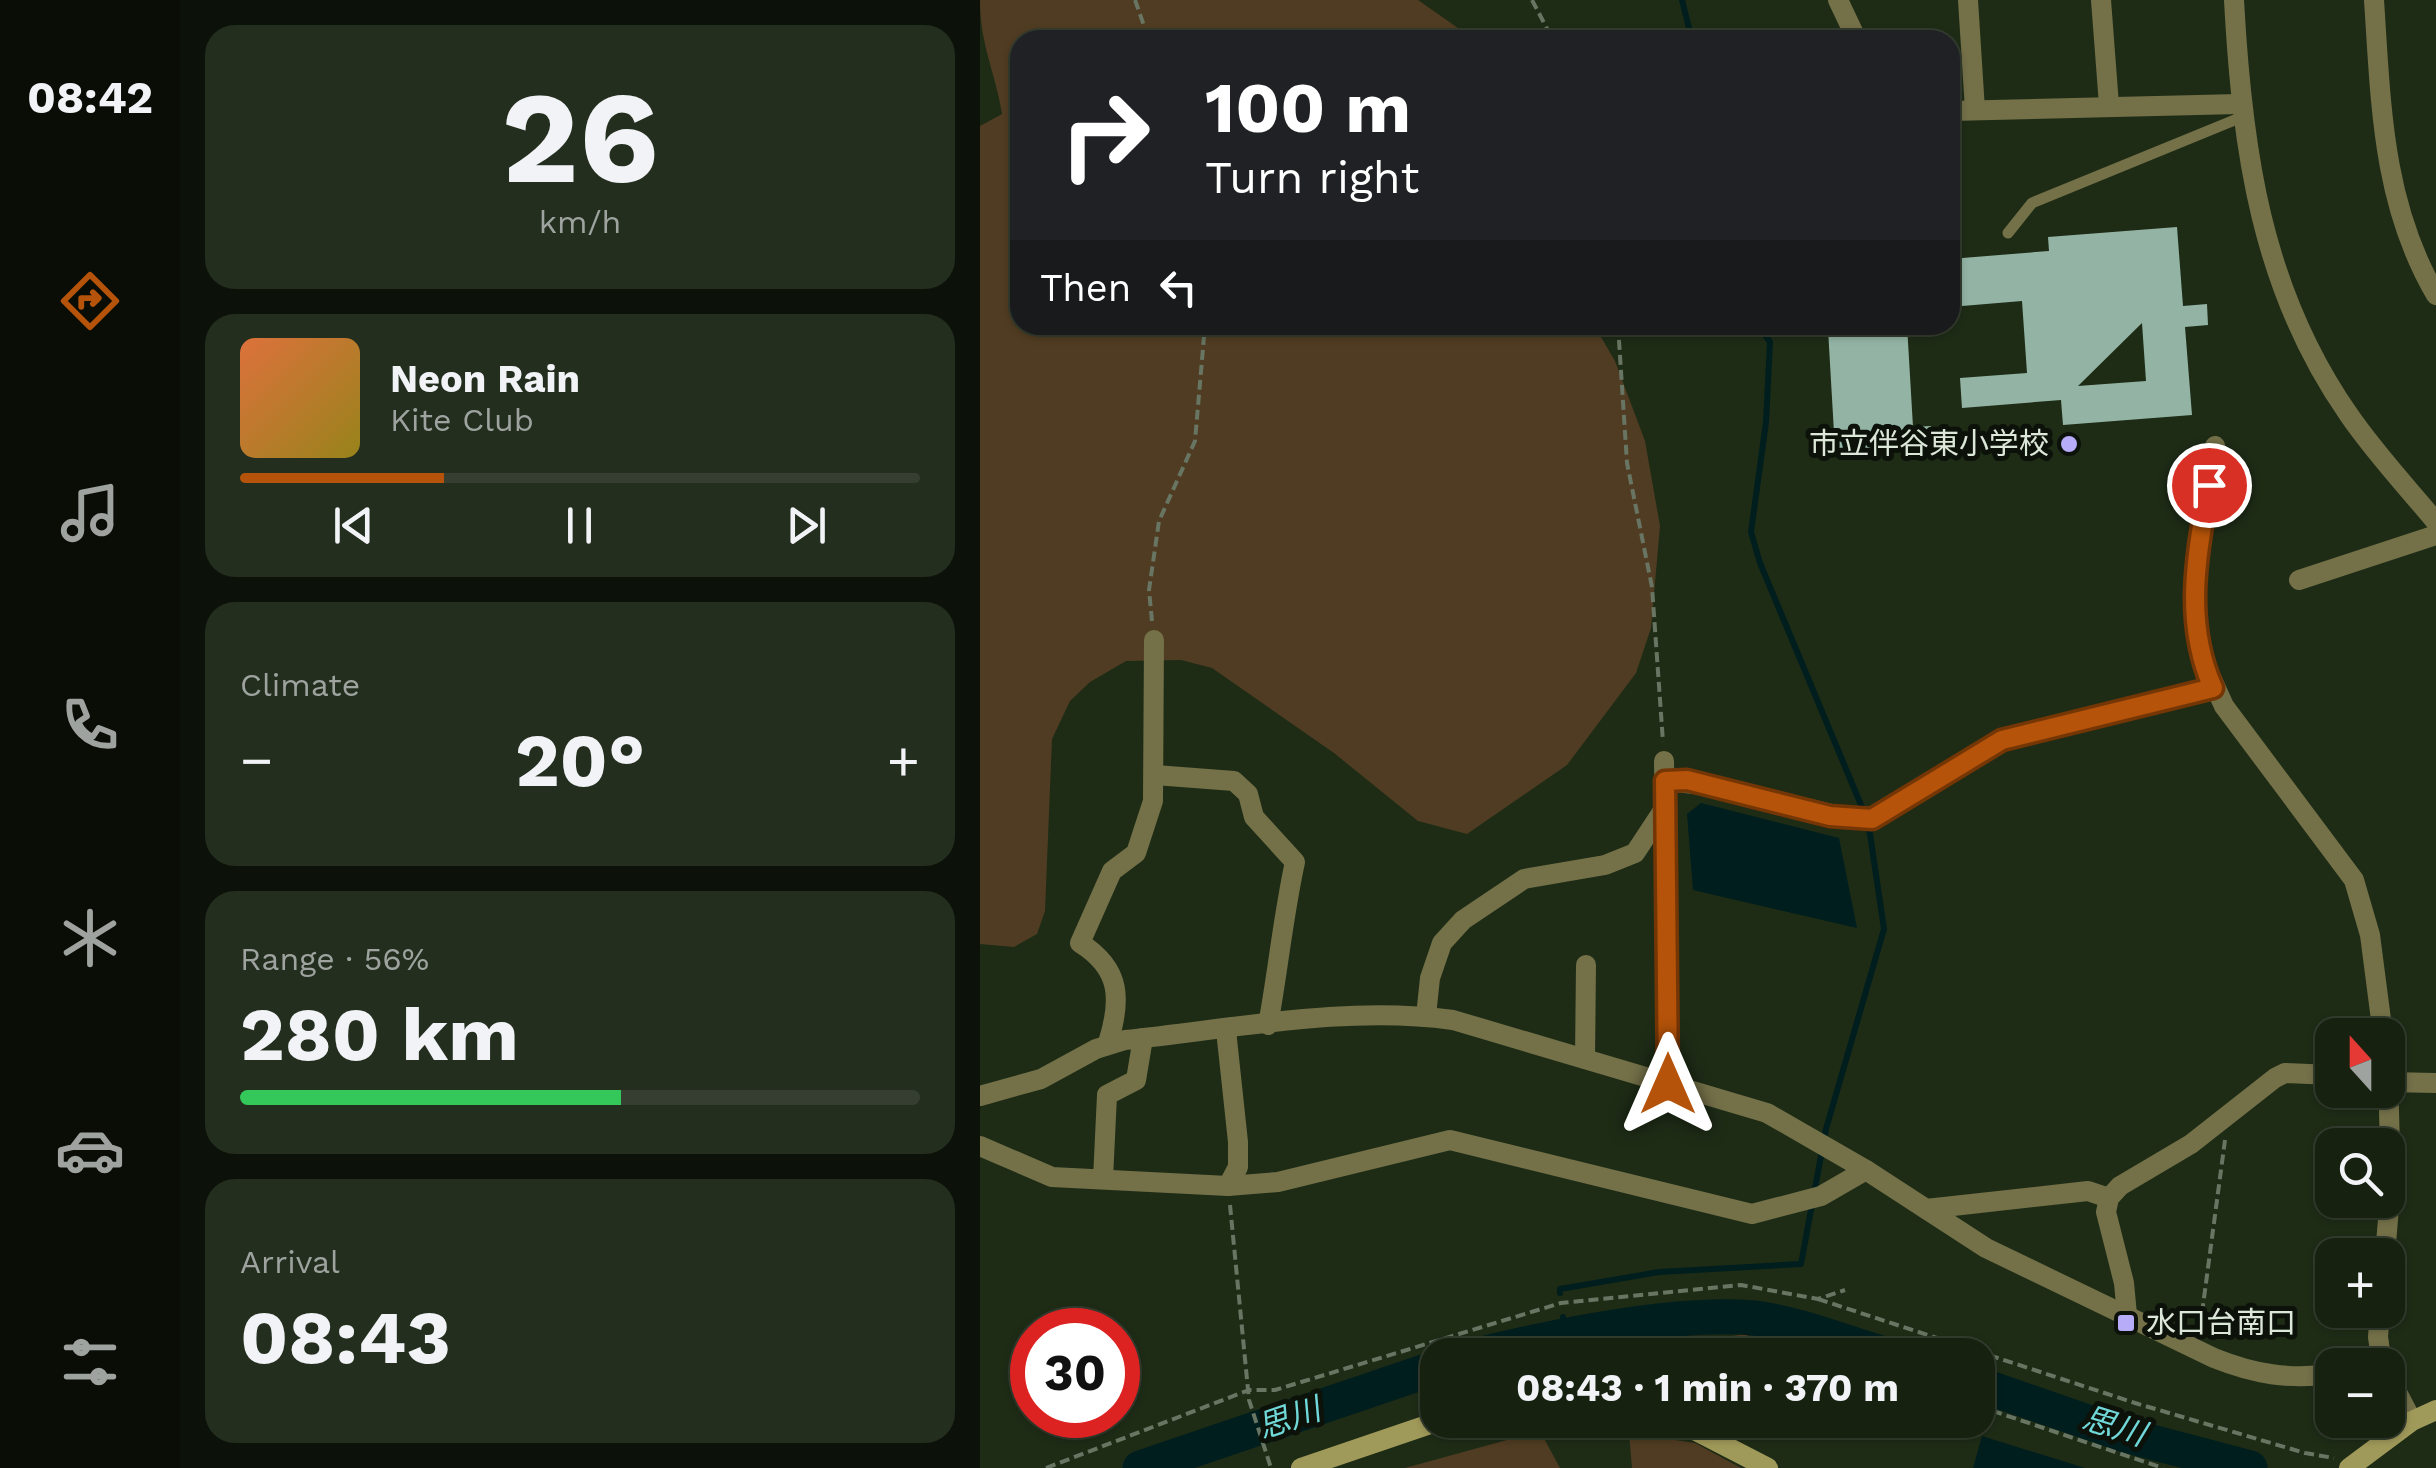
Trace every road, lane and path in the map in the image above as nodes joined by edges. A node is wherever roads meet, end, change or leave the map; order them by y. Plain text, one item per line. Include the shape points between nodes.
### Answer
1 (1135, 0) edge
2 (1532, 0) edge
3 (1838, 0) edge
4 (1968, 0) edge
5 (2101, 0) edge
6 (2234, 0) edge
7 (2374, 0) edge
8 (1146, 30) edge
9 (1548, 30) edge
10 (1852, 30) edge
11 (2108, 105) junction
12 (1975, 110) junction
13 (1960, 111) edge
14 (2241, 111) junction
15 (2008, 233) dead end
16 (2436, 296) edge
17 (1204, 335) edge
18 (1619, 335) edge
19 (2215, 446) dead end
20 (2436, 522) edge
21 (2436, 535) edge
22 (2299, 580) dead end
23 (1154, 640) joint
24 (2213, 688) junction
25 (1664, 771) junction
26 (1155, 775) junction
27 (1666, 806) junction
28 (1586, 965) dead end
29 (1426, 1016) junction
30 (2380, 1018) edge
31 (1268, 1025) junction
32 (1226, 1030) junction
33 (1143, 1038) junction
34 (1108, 1044) junction
35 (1585, 1059) junction
36 (2315, 1074) edge
37 (2405, 1080) edge
38 (2436, 1083) edge
39 (1668, 1084) junction
40 (980, 1096) edge
41 (2389, 1108) edge
42 (2220, 1121) junction
43 (980, 1146) edge
44 (1866, 1170) junction
45 (1104, 1179) junction
46 (1228, 1186) junction
47 (2109, 1198) junction
48 (1926, 1209) junction
49 (2386, 1238) edge
50 (1846, 1290) dead end
51 (1818, 1299) junction
52 (2127, 1315) junction
53 (2196, 1349) junction
54 (2315, 1377) edge
55 (1250, 1390) junction
56 (2405, 1408) edge
57 (2436, 1410) edge
58 (1995, 1412) edge
59 (2412, 1421) junction
60 (1420, 1427) edge
61 (1710, 1438) edge
62 (2353, 1465) edge
63 (1046, 1468) edge
64 (1271, 1468) edge
65 (1301, 1468) edge
66 (1768, 1468) edge
67 (2163, 1468) edge

1 - 8 path
2 - 9 path
3 - 10 street
4 - 12 street
5 - 11 street
6 - 14 street
7 - 16 street via 2384,148 2407,234
11 - 12 street
11 - 14 street
12 - 13 street
14 - 15 lane via 2032,203
14 - 20 street via 2262,231 2299,331 2349,415
17 - 23 path via 1195,441 1159,521 1149,590
18 - 25 path via 1627,463 1652,587
19 - 24 street via 2193,602 2199,651
21 - 22 street
23 - 26 street
24 - 25 street via 2002,740 1864,820
24 - 30 street via 2354,880 2370,935
25 - 27 street
26 - 31 street via 1234,781 1248,794 1254,816 1295,862
26 - 34 street via 1136,853 1112,871 1080,943 1105,964 1115,985
27 - 29 street via 1635,852 1606,865 1524,878 1463,920 1442,943
27 - 39 street
28 - 35 street
29 - 31 street
29 - 35 street
31 - 32 street
32 - 33 street
32 - 46 street via 1238,1142 1238,1167
33 - 34 street
33 - 45 street via 1136,1080 1107,1095
34 - 40 street via 1041,1080
35 - 39 street
36 - 42 street via 2285,1073
37 - 38 street
39 - 44 street via 1766,1113
41 - 49 street
42 - 47 street
42 - 53 path via 2225,1150
43 - 45 street via 1052,1177
44 - 46 street via 1812,1197 1752,1214 1450,1140 1278,1182
44 - 48 street
45 - 46 street
46 - 55 path
47 - 48 street via 2088,1191
47 - 52 street via 2106,1212
48 - 52 street via 1986,1248
50 - 51 path
51 - 55 path via 1742,1285 1562,1303 1276,1390
51 - 62 path
52 - 53 street
53 - 54 street via 2250,1372
55 - 63 path
55 - 64 path
56 - 59 street
57 - 59 main road
58 - 67 path
59 - 62 main road
60 - 65 main road
61 - 66 main road

